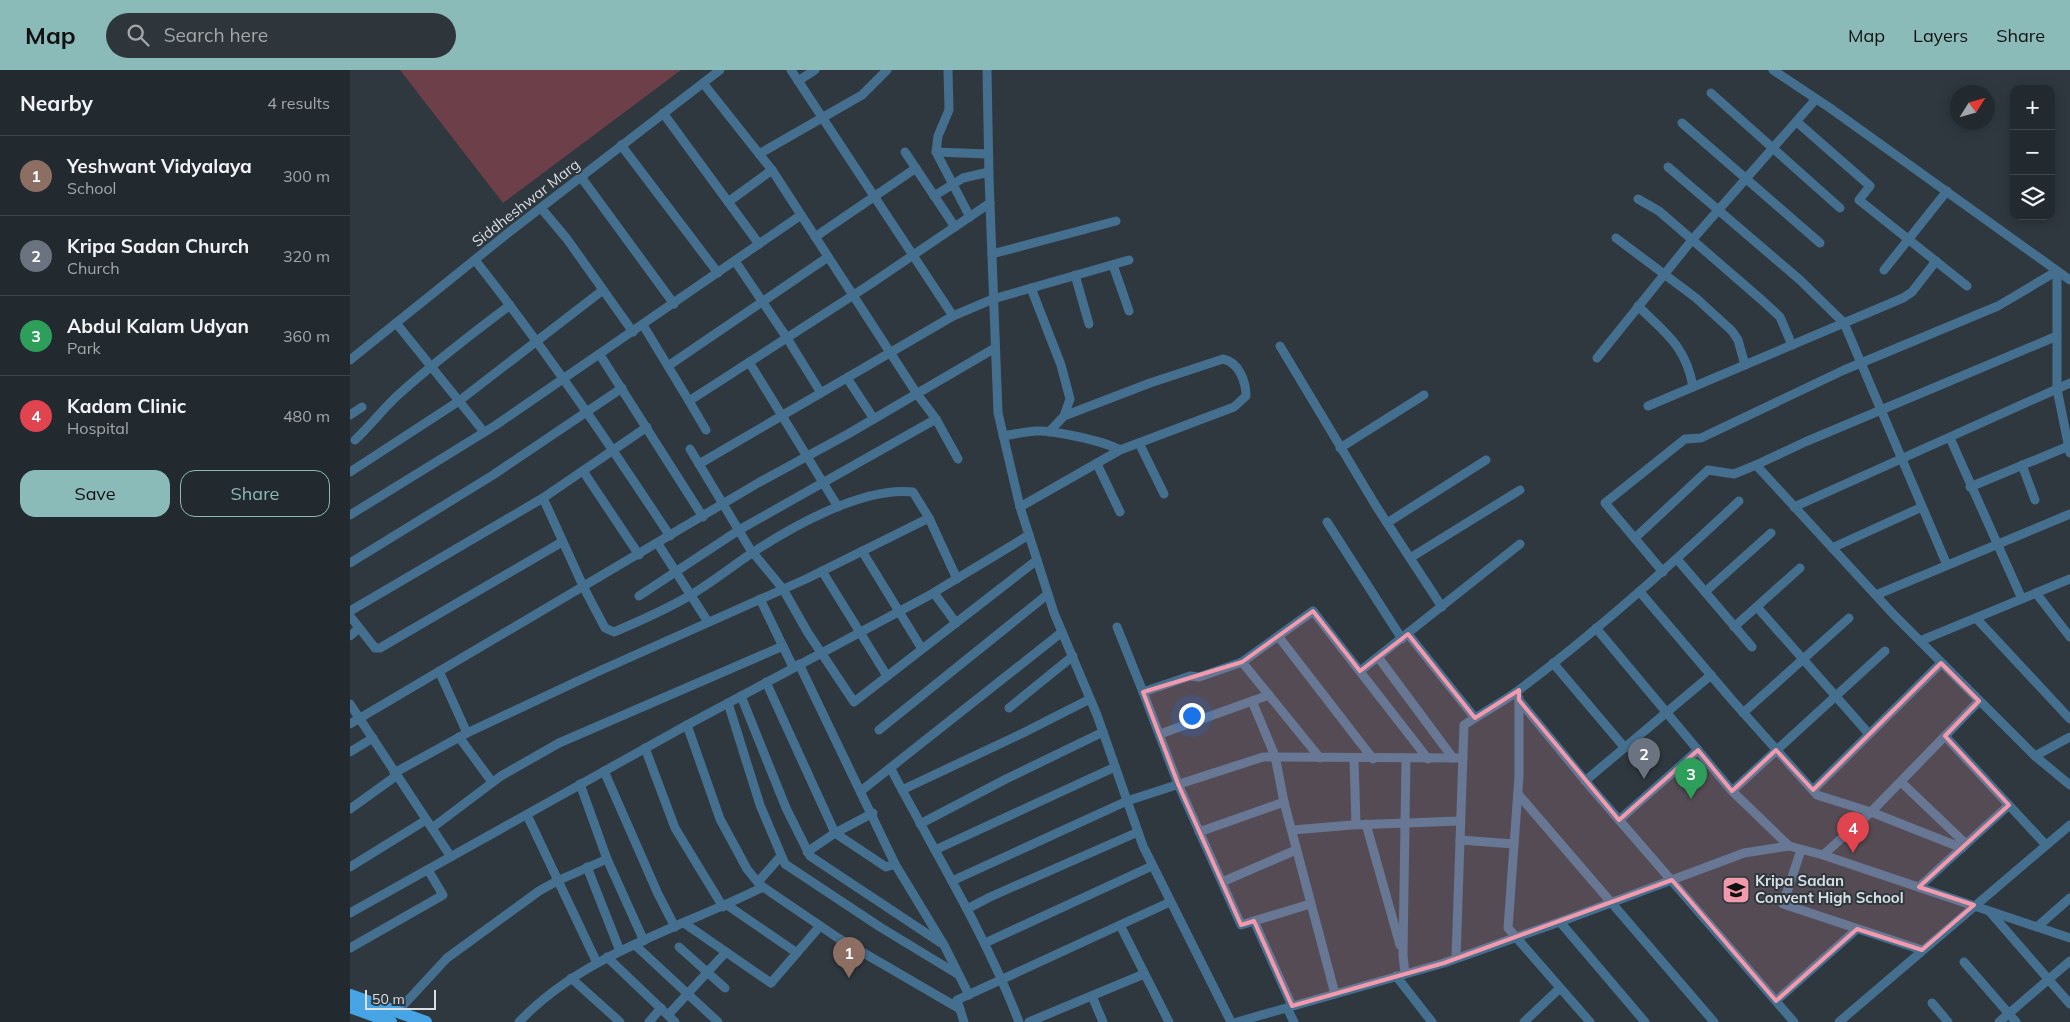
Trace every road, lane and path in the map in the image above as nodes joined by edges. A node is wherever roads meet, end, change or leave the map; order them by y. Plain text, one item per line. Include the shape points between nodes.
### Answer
1 (720, 70) edge
2 (791, 70) edge
3 (815, 70) edge
4 (887, 70) edge
5 (948, 70) edge
6 (987, 70) edge
7 (1773, 70) edge
8 (798, 81) junction
9 (703, 83) junction
10 (1711, 93) dead end
11 (1816, 99) junction
12 (662, 113) junction
13 (822, 117) junction
14 (1797, 122) junction
15 (1682, 123) dead end
16 (621, 145) junction
17 (1773, 148) junction
18 (905, 152) dead end
19 (936, 152) junction
20 (759, 154) junction
21 (988, 154) junction
22 (916, 168) junction
23 (1668, 168) dead end
24 (772, 170) junction
25 (989, 172) junction
26 (581, 177) junction
27 (1746, 179) junction
28 (953, 184) junction
29 (1947, 191) junction
30 (874, 196) junction
31 (934, 196) junction
32 (1638, 199) dead end
33 (728, 202) junction
34 (990, 203) junction
35 (540, 208) junction
36 (1840, 208) dead end
37 (1718, 210) junction
38 (801, 215) junction
39 (970, 217) junction
40 (1116, 221) dead end
41 (955, 227) junction
42 (815, 237) junction
43 (1616, 238) dead end
44 (1908, 239) junction
45 (1692, 240) junction
46 (1820, 243) dead end
47 (759, 244) junction
48 (992, 254) junction
49 (913, 256) junction
50 (828, 257) junction
51 (475, 260) junction
52 (1129, 260) dead end
53 (735, 261) junction
54 (1936, 262) junction
55 (1113, 265) junction
56 (1884, 270) dead end
57 (2057, 271) junction
58 (718, 273) junction
59 (1664, 274) junction
60 (1075, 275) junction
61 (2070, 280) edge
62 (1967, 286) dead end
63 (1031, 288) junction
64 (603, 290) junction
65 (852, 296) junction
66 (993, 298) junction
67 (763, 302) junction
68 (674, 304) junction
69 (510, 305) junction
70 (1638, 306) junction
71 (1129, 311) dead end
72 (953, 316) junction
73 (396, 323) junction
74 (1844, 323) junction
75 (1089, 324) dead end
76 (643, 325) junction
77 (633, 332) junction
78 (2057, 336) junction
79 (787, 338) junction
80 (538, 341) junction
81 (1792, 345) junction
82 (1280, 346) dead end
83 (995, 348) junction
84 (890, 353) junction
85 (600, 355) junction
86 (1597, 358) dead end
87 (350, 360) edge
88 (749, 362) junction
89 (1861, 363) junction
90 (1745, 365) junction
91 (431, 366) junction
92 (668, 366) junction
93 (847, 378) junction
94 (564, 379) junction
95 (2070, 383) edge
96 (1693, 387) junction
97 (622, 388) junction
98 (2057, 389) junction
99 (820, 393) junction
100 (917, 394) junction
101 (1424, 395) dead end
102 (459, 401) junction
103 (689, 401) junction
104 (1648, 406) dead end
105 (362, 407) dead end
106 (1881, 410) junction
107 (588, 412) junction
108 (350, 415) edge
109 (1064, 416) junction
110 (784, 417) junction
111 (936, 419) junction
112 (874, 420) junction
113 (647, 427) junction
114 (706, 430) dead end
115 (484, 432) junction
116 (1049, 432) junction
117 (1004, 436) junction
118 (1950, 438) junction
119 (355, 440) dead end
120 (1139, 443) junction
121 (1340, 448) junction
122 (690, 449) dead end
123 (2069, 449) edge
124 (613, 450) junction
125 (1120, 450) junction
126 (808, 456) junction
127 (958, 459) dead end
128 (1486, 460) dead end
129 (1902, 460) junction
130 (699, 464) junction
131 (1096, 464) junction
132 (1756, 465) junction
133 (2022, 465) junction
134 (582, 471) junction
135 (350, 472) edge
136 (824, 482) junction
137 (1970, 487) junction
138 (1520, 490) dead end
139 (1164, 494) dead end
140 (543, 498) junction
141 (2035, 500) dead end
142 (1739, 501) dead end
143 (723, 504) junction
144 (838, 507) junction
145 (1020, 507) junction
146 (1794, 507) junction
147 (1922, 507) junction
148 (1120, 512) dead end
149 (2070, 514) edge
150 (350, 515) edge
151 (702, 517) junction
152 (929, 518) junction
153 (1328, 522) dead end
154 (1388, 523) junction
155 (739, 530) junction
156 (1771, 533) dead end
157 (1029, 535) junction
158 (670, 536) junction
159 (1635, 538) junction
160 (562, 542) junction
161 (658, 544) junction
162 (1520, 544) dead end
163 (1997, 544) junction
164 (1832, 548) junction
165 (753, 552) junction
166 (862, 552) junction
167 (639, 555) junction
168 (1410, 558) junction
169 (1677, 559) junction
170 (1037, 560) junction
171 (350, 563) edge
172 (1946, 565) junction
173 (1800, 568) dead end
174 (822, 571) junction
175 (676, 572) junction
176 (1663, 572) junction
177 (956, 579) junction
178 (2070, 579) edge
179 (584, 588) junction
180 (783, 589) junction
181 (1640, 592) junction
182 (1705, 592) junction
183 (934, 593) junction
184 (2036, 593) junction
185 (1048, 594) junction
186 (690, 595) junction
187 (1876, 595) junction
188 (639, 596) dead end
189 (760, 599) junction
190 (2022, 599) junction
191 (1442, 607) junction
192 (1756, 607) junction
193 (350, 611) edge
194 (898, 612) junction
195 (350, 616) edge
196 (1849, 618) dead end
197 (1976, 618) junction
198 (708, 622) junction
199 (956, 623) junction
200 (1117, 627) dead end
201 (1734, 627) junction
202 (359, 628) junction
203 (1596, 628) junction
204 (1062, 632) junction
205 (859, 633) junction
206 (350, 636) edge
207 (1278, 636) junction
208 (1405, 637) junction
209 (2070, 637) edge
210 (1920, 641) junction
211 (783, 646) junction
212 (1752, 648) dead end
213 (922, 649) junction
214 (1885, 651) dead end
215 (822, 652) junction
216 (1072, 656) junction
217 (1378, 657) junction
218 (1803, 659) junction
219 (1242, 662) junction
220 (1553, 663) junction
221 (1941, 663) junction
222 (796, 666) junction
223 (440, 671) junction
224 (1360, 671) junction
225 (1711, 675) junction
226 (887, 676) junction
227 (766, 682) junction
228 (1518, 690) junction
229 (1143, 692) junction
230 (1269, 695) junction
231 (741, 696) junction
232 (1835, 696) junction
233 (1090, 698) junction
234 (1519, 700) junction
235 (1252, 701) junction
236 (1979, 701) junction
237 (728, 703) junction
238 (350, 704) edge
239 (1009, 708) dead end
240 (1666, 713) junction
241 (1743, 713) junction
242 (360, 718) junction
243 (1475, 718) junction
244 (2070, 719) edge
245 (350, 724) edge
246 (687, 725) junction
247 (879, 730) dead end
248 (1103, 732) junction
249 (1160, 734) junction
250 (1869, 734) junction
251 (463, 735) junction
252 (1945, 736) junction
253 (2070, 737) edge
254 (373, 738) junction
255 (645, 748) junction
256 (1625, 748) junction
257 (1698, 750) junction
258 (1776, 750) junction
259 (350, 752) edge
260 (1275, 756) junction
261 (2035, 756) junction
262 (1320, 758) junction
263 (1458, 758) junction
264 (1354, 759) junction
265 (1373, 759) junction
266 (1406, 759) junction
267 (1428, 759) junction
268 (1115, 767) junction
269 (891, 769) junction
270 (604, 771) junction
271 (395, 774) junction
272 (1585, 781) junction
273 (492, 782) junction
274 (1901, 782) junction
275 (580, 784) junction
276 (1178, 784) junction
277 (2070, 785) edge
278 (902, 790) junction
279 (1732, 790) junction
280 (1813, 790) junction
281 (861, 791) junction
282 (1518, 794) junction
283 (1127, 801) junction
284 (1284, 802) junction
285 (2009, 806) junction
286 (350, 809) edge
287 (1871, 812) junction
288 (873, 813) junction
289 (527, 814) junction
290 (1619, 820) junction
291 (1460, 821) junction
292 (429, 824) junction
293 (920, 824) junction
294 (1356, 824) junction
295 (1366, 824) junction
296 (1405, 824) junction
297 (2070, 825) edge
298 (1293, 830) junction
299 (1138, 832) junction
300 (1199, 832) junction
301 (835, 833) junction
302 (1460, 840) junction
303 (1514, 844) junction
304 (2046, 845) junction
305 (1790, 846) junction
306 (1964, 846) junction
307 (935, 850) junction
308 (1296, 850) junction
309 (1802, 850) junction
310 (807, 852) junction
311 (1823, 855) junction
312 (451, 857) junction
313 (780, 857) junction
314 (607, 859) junction
315 (895, 864) junction
316 (1152, 866) junction
317 (350, 867) edge
318 (587, 867) junction
319 (428, 870) junction
320 (952, 880) junction
321 (1672, 880) junction
322 (557, 881) junction
323 (1222, 882) junction
324 (761, 885) junction
325 (1919, 887) junction
326 (2070, 898) edge
327 (1170, 902) junction
328 (1612, 902) junction
329 (1310, 904) junction
330 (725, 906) junction
331 (1974, 906) junction
332 (968, 909) junction
333 (1989, 911) junction
334 (350, 913) edge
335 (1254, 921) junction
336 (1560, 922) junction
337 (684, 923) junction
338 (1120, 925) junction
339 (820, 926) junction
340 (675, 927) junction
341 (2037, 927) junction
342 (1857, 929) junction
343 (1516, 937) junction
344 (2070, 938) edge
345 (640, 943) junction
346 (984, 943) junction
347 (944, 945) junction
348 (679, 947) dead end
349 (350, 948) edge
350 (1922, 950) junction
351 (620, 951) junction
352 (726, 952) junction
353 (796, 953) junction
354 (1402, 955) junction
355 (607, 957) junction
356 (1456, 958) junction
357 (2070, 961) edge
358 (598, 962) junction
359 (1964, 962) dead end
360 (708, 972) junction
361 (959, 974) junction
362 (1144, 974) junction
363 (1401, 975) junction
364 (571, 978) junction
365 (1003, 979) junction
366 (2049, 980) junction
367 (726, 988) dead end
368 (1560, 988) junction
369 (688, 994) junction
370 (1334, 994) junction
371 (350, 995) edge
372 (969, 995) junction
373 (1092, 996) junction
374 (1776, 1001) junction
375 (1932, 1003) dead end
376 (2070, 1004) edge
377 (1289, 1007) junction
378 (350, 1008) edge
379 (661, 1008) junction
380 (960, 1009) junction
381 (2009, 1014) junction
382 (394, 1017) edge
383 (672, 1019) edge
384 (426, 1022) edge
385 (519, 1022) edge
386 (620, 1022) edge
387 (650, 1022) edge
388 (718, 1022) edge
389 (964, 1022) edge
390 (1019, 1022) edge
391 (1029, 1022) edge
392 (1103, 1022) edge
393 (1169, 1022) edge
394 (1231, 1022) edge
395 (1237, 1022) edge
396 (1294, 1022) edge
397 (1432, 1022) edge
398 (1524, 1022) edge
399 (1590, 1022) edge
400 (1645, 1022) edge
401 (1714, 1022) edge
402 (1794, 1022) edge
403 (1839, 1022) edge
404 (1948, 1022) edge
405 (2000, 1022) edge
406 (2016, 1022) edge

1 - 9 street, Siddheshwar Marg
2 - 8 street
3 - 8 street
4 - 13 street via 862,95
5 - 19 street via 949,110 938,136
6 - 21 street
7 - 11 street
8 - 13 street
9 - 12 street, Siddheshwar Marg
9 - 20 street
10 - 17 street
11 - 14 street
11 - 29 street
12 - 16 street, Siddheshwar Marg
12 - 33 street
13 - 20 street
13 - 30 street
14 - 17 street
14 - 44 street via 1870,186 1859,200
15 - 27 street
16 - 26 street, Siddheshwar Marg
16 - 58 street
17 - 27 street
17 - 36 street
18 - 22 street
19 - 21 street
19 - 28 street
20 - 24 street
21 - 25 street
22 - 30 street
22 - 31 street
23 - 37 street
24 - 33 street
24 - 38 street
25 - 28 street via 963,178
25 - 34 street
26 - 35 street, Siddheshwar Marg
26 - 68 street
27 - 37 street
27 - 46 street
28 - 31 street
28 - 39 street
29 - 44 street
29 - 57 street
30 - 42 street
30 - 49 street
31 - 41 street
32 - 45 street via 1660,211
33 - 47 street
34 - 39 street
34 - 48 street
35 - 51 street, Siddheshwar Marg
35 - 64 street via 567,239
37 - 45 street
37 - 74 street via 1800,280
38 - 42 street
38 - 47 street
39 - 41 street
40 - 48 street
41 - 49 street
42 - 50 street
43 - 59 street
44 - 54 street
44 - 56 street
45 - 59 street
45 - 81 street via 1780,317
47 - 53 street
48 - 66 street
49 - 65 street
49 - 72 street
50 - 65 street
50 - 67 street
51 - 69 street
51 - 73 street, Siddheshwar Marg
52 - 55 street
53 - 58 street
53 - 67 street
54 - 62 street
54 - 74 street via 1912,292 1903,298
55 - 60 street
55 - 71 street
57 - 61 street
57 - 78 street
57 - 89 street via 1998,306
58 - 68 street
59 - 70 street
59 - 90 street via 1732,331
60 - 63 street
60 - 75 street
63 - 66 street
63 - 109 street via 1068,388 1070,399
64 - 77 street
64 - 80 street
65 - 79 street
65 - 84 street
66 - 72 street
66 - 83 street
67 - 79 street
67 - 92 street
68 - 76 street
69 - 80 street
69 - 91 street
70 - 86 street
70 - 96 street via 1682,351
72 - 84 street
73 - 87 street, Siddheshwar Marg
73 - 91 street
74 - 81 street
74 - 89 street
76 - 77 street
76 - 92 street
77 - 85 street
78 - 98 street
78 - 106 street
79 - 88 street
79 - 99 street
80 - 94 street
80 - 102 street
81 - 90 street
82 - 121 street
83 - 100 street
83 - 117 street via 998,413
84 - 93 street
84 - 100 street
85 - 94 street
85 - 97 street
88 - 103 street
88 - 110 street
89 - 106 street
89 - 159 street via 1701,438 1685,439 1605,504
90 - 96 street
91 - 102 street
91 - 119 street
92 - 103 street
93 - 99 street
93 - 112 street
94 - 107 street
94 - 115 street
95 - 98 street
96 - 104 street
97 - 107 street
97 - 113 street
98 - 118 street
98 - 123 street
99 - 110 street
100 - 111 street
100 - 112 street
101 - 121 street
102 - 115 street
102 - 135 street
103 - 114 street
105 - 108 street
106 - 129 street
106 - 132 street
107 - 124 street
107 - 171 street
109 - 116 street
109 - 120 street via 1150,382 1224,359 1237,367 1246,391 1239,404
110 - 126 street
110 - 130 street
111 - 127 street
111 - 136 street
112 - 126 street
113 - 124 street
113 - 151 street
115 - 150 street
116 - 117 street
116 - 125 street via 1099,442
117 - 145 street
118 - 129 street
118 - 137 street
120 - 125 street
120 - 139 street
121 - 154 street
122 - 130 street
123 - 133 street
124 - 134 street
124 - 158 street
125 - 131 street
126 - 136 street
126 - 143 street
128 - 154 street
129 - 146 street
129 - 147 street
130 - 143 street
131 - 145 street
131 - 148 street
132 - 146 street
132 - 159 street via 1734,474 1708,470
133 - 137 street
133 - 141 street
134 - 140 street
134 - 167 street
136 - 144 street
136 - 155 street
137 - 163 street
138 - 168 street
140 - 160 street
140 - 193 street
142 - 169 street
143 - 151 street
143 - 155 street
144 - 152 street via 878,493 905,491 913,492
144 - 165 street
145 - 157 street
146 - 164 street
147 - 164 street
147 - 172 street
149 - 163 street
151 - 158 street
152 - 166 street
152 - 177 street
153 - 208 street
154 - 168 street
155 - 165 street
155 - 175 street
156 - 182 street
157 - 170 street
157 - 177 street
158 - 161 street
159 - 176 street
160 - 179 street
160 - 202 street via 380,648 375,648
161 - 167 street
161 - 175 street
162 - 191 street
163 - 172 street
163 - 190 street
164 - 187 street
165 - 180 street
165 - 186 street
166 - 174 street
166 - 194 street
167 - 179 street
168 - 191 street
169 - 176 street
169 - 182 street
170 - 185 street
170 - 199 street
172 - 187 street
173 - 192 street
174 - 180 street
174 - 205 street
175 - 186 street
175 - 188 street
176 - 181 street
177 - 183 street
178 - 184 street
179 - 186 street via 605,628 614,632
179 - 223 street
180 - 189 street
180 - 215 street
181 - 203 street
181 - 225 street
182 - 201 street
183 - 194 street
183 - 199 street
184 - 190 street
184 - 209 street
185 - 204 street
185 - 247 street
186 - 198 street
187 - 210 street
189 - 198 street
189 - 211 street
190 - 197 street
191 - 208 street
192 - 201 street
192 - 218 street
194 - 205 street
194 - 213 street
195 - 202 street
196 - 218 street
197 - 210 street
197 - 244 street
198 - 251 street
199 - 213 street
200 - 229 street
201 - 212 street
202 - 206 street
203 - 220 street
203 - 240 street
204 - 216 street
204 - 269 street
205 - 215 street
205 - 226 street
207 - 219 street
207 - 224 street via 1313,610
207 - 265 street
208 - 217 street
208 - 243 street
210 - 221 street
211 - 222 street
211 - 273 street via 559,743
213 - 226 street
214 - 232 street
215 - 222 street
215 - 226 street via 854,702
216 - 233 street
216 - 239 street
217 - 224 street
217 - 263 street
218 - 232 street
218 - 241 street
219 - 229 street
219 - 230 street
220 - 228 street
220 - 256 street
221 - 236 street
221 - 250 street
222 - 227 street
222 - 281 street
223 - 242 street
223 - 251 street
224 - 267 street
225 - 240 street
225 - 241 street
227 - 231 street
227 - 301 street
228 - 234 street
228 - 243 street
229 - 249 street
230 - 235 street
230 - 262 street
231 - 237 street
231 - 310 street
232 - 250 street
232 - 258 street
233 - 248 street
233 - 278 street
234 - 272 street
234 - 282 street
235 - 249 street
235 - 260 street
236 - 252 street
236 - 261 street
237 - 246 street
237 - 313 street via 742,754
238 - 242 street
240 - 256 street
240 - 257 street
241 - 258 street
242 - 245 street
242 - 254 street
243 - 263 street via 1464,725
246 - 255 street
246 - 324 street via 720,819 746,869
248 - 268 street
248 - 293 street
249 - 276 street
250 - 280 street
251 - 271 street
251 - 273 street
252 - 274 street
252 - 285 street
253 - 261 street
254 - 259 street
254 - 271 street
255 - 270 street
255 - 330 street via 675,828
256 - 272 street
257 - 279 street
257 - 290 street
258 - 279 street
258 - 280 street
260 - 262 street
260 - 276 street via 1263,756
260 - 284 street
261 - 277 street
262 - 264 street
263 - 267 street
263 - 291 street
264 - 265 street
264 - 294 street
265 - 266 street
266 - 267 street
266 - 296 street
268 - 283 street
268 - 307 street
269 - 278 street
269 - 281 street
270 - 275 street
270 - 340 street
271 - 286 street
271 - 292 street
272 - 290 street
273 - 292 street
274 - 287 street
274 - 306 street
275 - 289 street
275 - 314 street
276 - 283 street
276 - 300 street
278 - 293 street
279 - 305 street
280 - 287 street via 1817,795
281 - 288 street
282 - 303 street
282 - 328 street
283 - 299 street
283 - 320 street
284 - 298 street
284 - 300 street
285 - 304 street
285 - 306 street
287 - 306 street
287 - 311 street
288 - 301 street
288 - 315 street
289 - 312 street
289 - 322 street
290 - 321 street
291 - 296 street
291 - 302 street
292 - 312 street
292 - 317 street
293 - 307 street
294 - 295 street
294 - 298 street
295 - 296 street
295 - 354 street
296 - 354 street
297 - 304 street
298 - 308 street
299 - 316 street
299 - 332 street
300 - 323 street
301 - 310 street
301 - 315 street via 886,867
302 - 303 street
302 - 356 street
303 - 343 street via 1508,928
304 - 331 street
305 - 309 street
305 - 321 street via 1744,853
306 - 325 street
307 - 320 street
308 - 323 street
308 - 329 street
309 - 311 street
309 - 342 street via 1783,904
310 - 347 street via 864,894
311 - 325 street
312 - 319 street
313 - 324 street
313 - 361 street via 785,864 833,897
314 - 318 street
314 - 345 street
315 - 347 street
316 - 327 street
316 - 346 street
318 - 322 street
318 - 351 street
319 - 334 street
319 - 349 street via 442,895
320 - 332 street
321 - 328 street
321 - 374 street
322 - 358 street
322 - 382 street via 447,958
323 - 335 street via 1241,926
324 - 330 street
324 - 339 street
325 - 331 street
326 - 341 street
327 - 338 street
327 - 394 street
328 - 336 street
328 - 401 street
329 - 335 street
329 - 370 street
330 - 337 street
330 - 353 street
331 - 333 street
331 - 350 street
332 - 346 street
333 - 341 street
333 - 366 street
335 - 377 street
336 - 343 street
336 - 400 street
337 - 340 street
337 - 352 street
338 - 362 street
338 - 365 street
339 - 353 street
339 - 380 street
340 - 345 street
341 - 344 street
342 - 350 street
342 - 374 street
343 - 356 street
343 - 368 street
345 - 351 street
345 - 369 street
346 - 365 street
347 - 361 street
348 - 360 street
350 - 403 street
351 - 355 street
352 - 353 street via 771,983
352 - 360 street
354 - 363 street
355 - 358 street
355 - 379 street
356 - 363 street
357 - 366 street
358 - 364 street
359 - 381 street
360 - 367 street
360 - 369 street
361 - 372 street
362 - 373 street
362 - 393 street
363 - 370 street
363 - 397 street
364 - 385 street via 536,1004
364 - 386 street
365 - 372 street
365 - 390 street
366 - 376 street
366 - 381 street
368 - 398 street
368 - 399 street
369 - 383 street
369 - 388 street
370 - 377 street
371 - 382 main road
372 - 380 street via 957,1000
373 - 391 street
373 - 392 street
374 - 402 street
375 - 404 street
377 - 395 street
377 - 396 street
378 - 382 main road
379 - 383 street
379 - 387 street
380 - 389 street
381 - 405 street
381 - 406 street
382 - 384 main road

